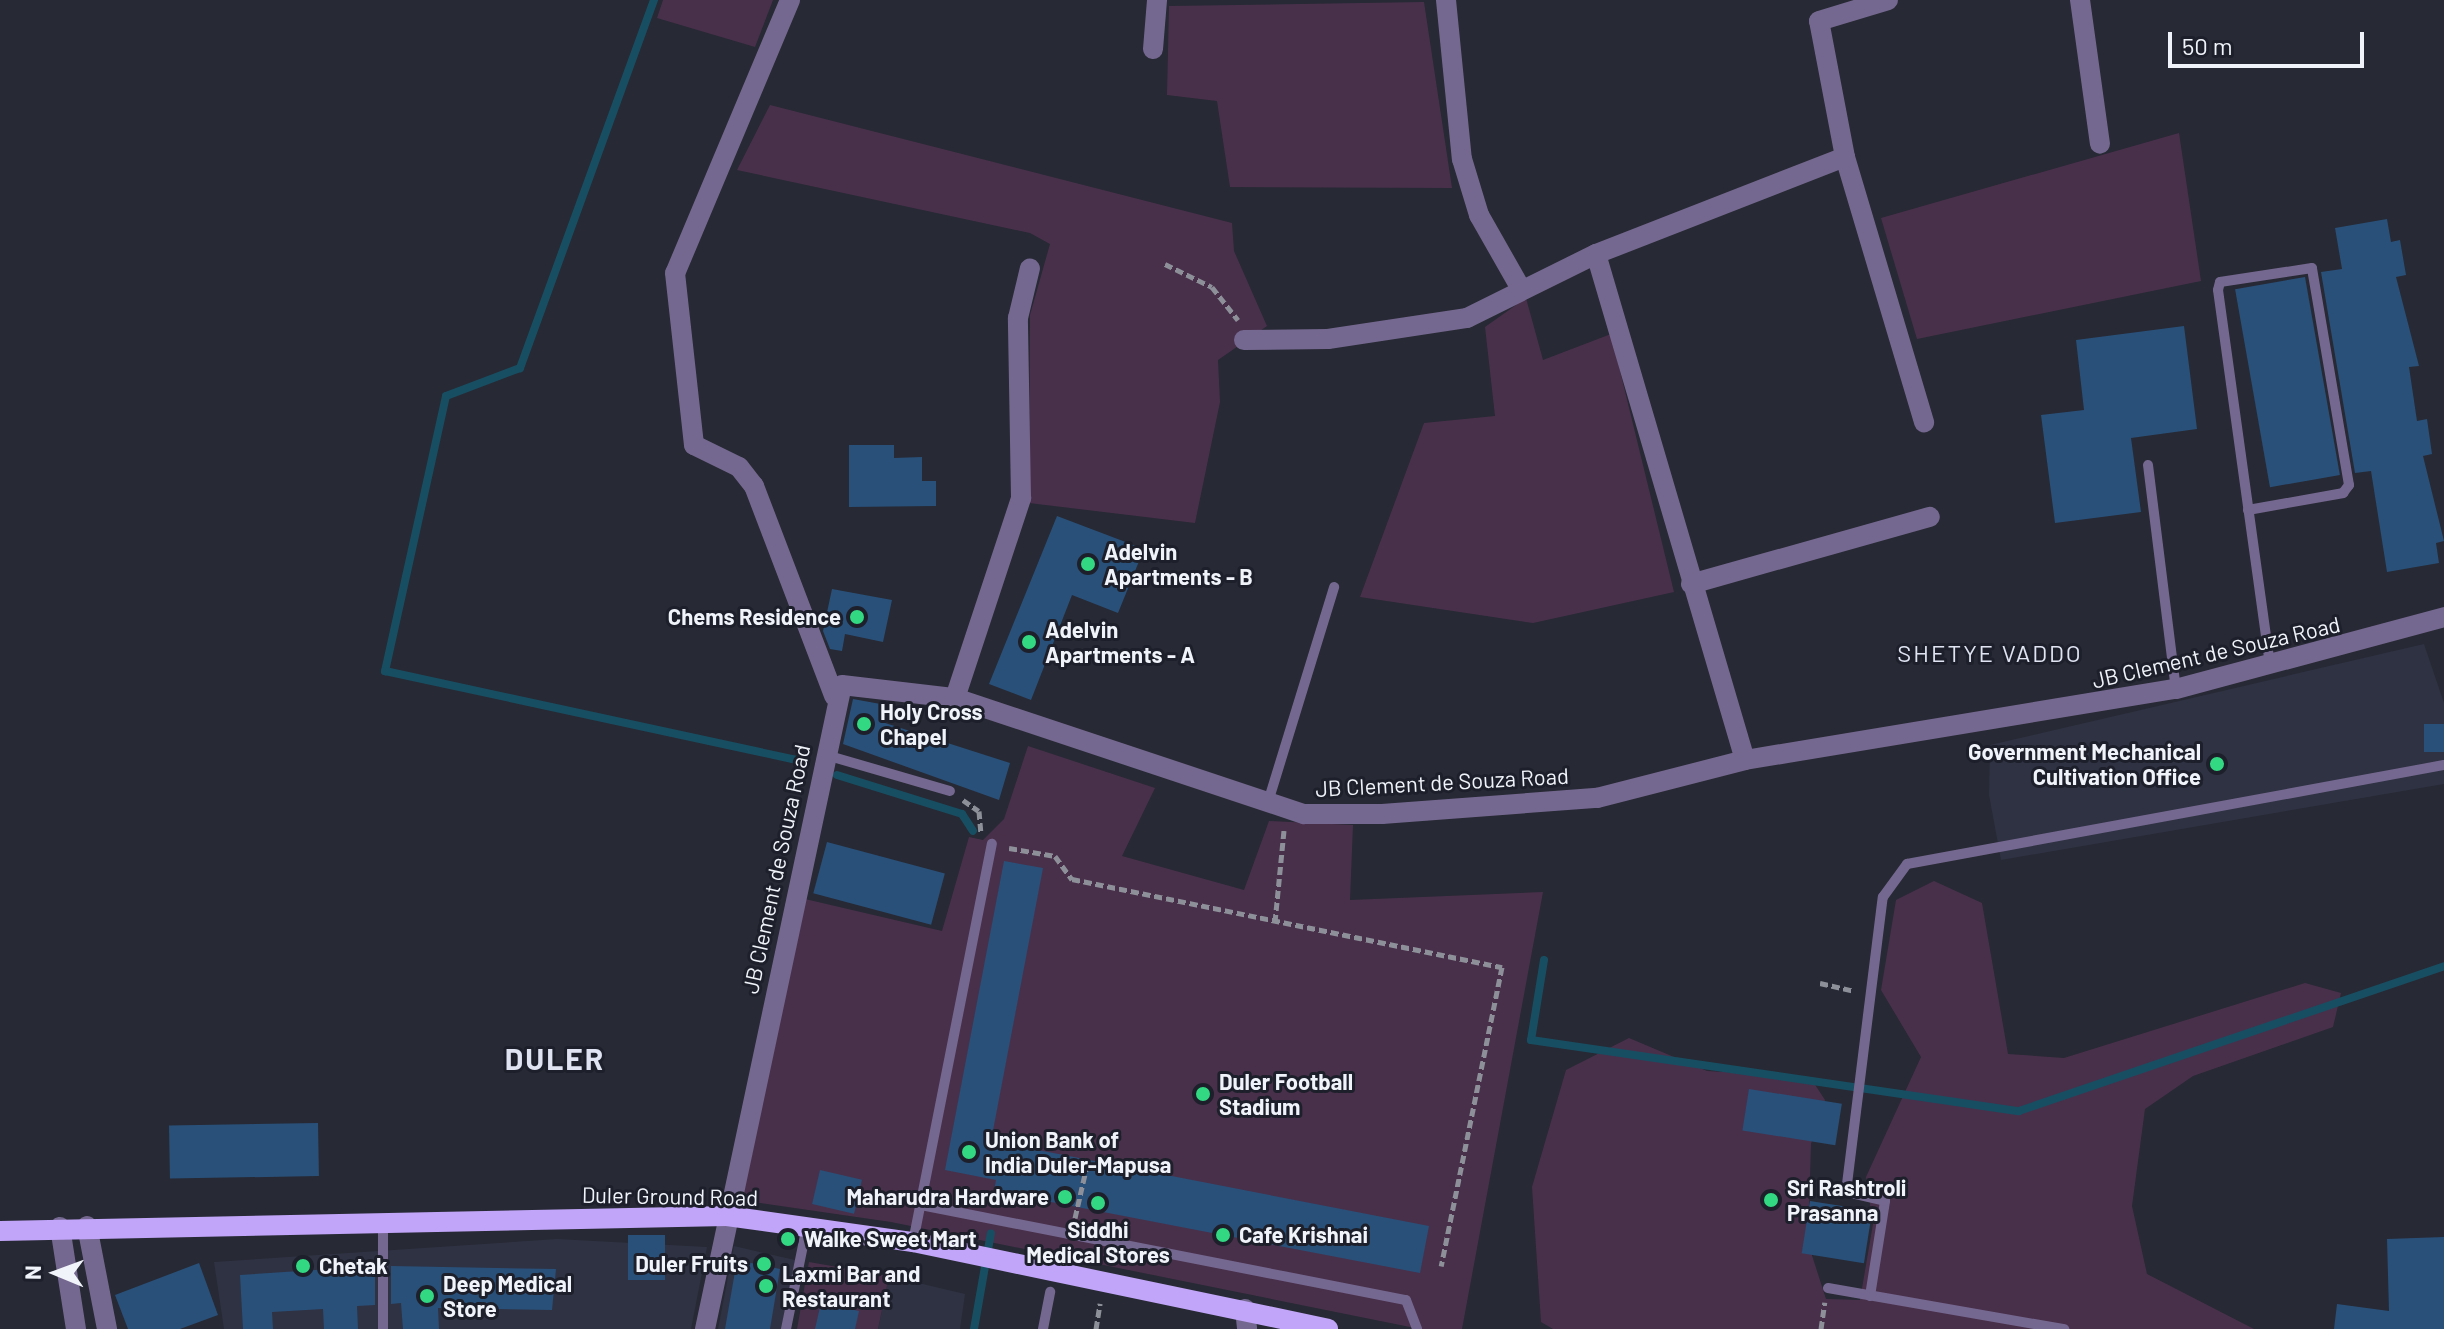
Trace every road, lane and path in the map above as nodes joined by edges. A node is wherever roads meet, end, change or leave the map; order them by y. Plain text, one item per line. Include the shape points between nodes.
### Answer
1 (790, 0) edge
2 (1157, 0) edge
3 (1446, 0) edge
4 (1888, 0) edge
5 (2080, 0) edge
6 (1153, 49) dead end
7 (2100, 144) dead end
8 (1845, 157) junction
9 (1596, 254) junction
10 (1165, 264) dead end
11 (1030, 268) dead end
12 (1521, 289) junction
13 (1244, 340) joint
14 (1924, 422) dead end
15 (2148, 465) dead end
16 (2248, 510) junction
17 (1930, 517) dead end
18 (1691, 584) junction
19 (1334, 587) dead end
20 (2444, 617) edge
21 (2270, 668) junction
22 (2176, 689) junction
23 (834, 696) junction
24 (955, 698) junction
25 (826, 755) junction
26 (1745, 760) junction
27 (2444, 765) edge
28 (950, 791) joint
29 (1268, 802) junction
30 (1304, 814) junction
31 (992, 844) junction
32 (1275, 922) junction
33 (1820, 983) dead end
34 (1871, 993) junction
35 (1087, 1165) dead end
36 (921, 1205) junction
37 (727, 1216) junction
38 (383, 1222) junction
39 (87, 1226) junction
40 (807, 1226) junction
41 (60, 1227) junction
42 (0, 1231) edge
43 (1072, 1235) junction
44 (913, 1242) junction
45 (1441, 1266) dead end
46 (1828, 1288) joint
47 (1050, 1292) dead end
48 (1870, 1296) junction
49 (1100, 1302) dead end
50 (1246, 1319) edge
51 (76, 1329) edge
52 (107, 1329) edge
53 (383, 1329) edge
54 (705, 1329) edge
55 (786, 1329) edge
56 (1043, 1329) edge
57 (1096, 1329) edge
58 (1328, 1329) edge
59 (1417, 1329) edge
60 (1821, 1329) edge
61 (2064, 1329) edge

1 - 23 street via 675,273 694,445 739,467 754,486
2 - 6 street
3 - 12 street via 1462,159 1479,215
4 - 8 street via 1819,21
5 - 7 street
8 - 9 street
8 - 14 street
9 - 12 street
9 - 18 street
10 - 13 path via 1212,287 1235,309
11 - 24 street via 1018,318 1021,498
12 - 13 street via 1467,318 1328,339
15 - 22 lane
16 - 16 lane via 2220,282 2312,268 2349,485 2343,493
16 - 21 lane
17 - 18 street
18 - 26 street
19 - 29 lane
20 - 21 street, JB Clement de Souza Road
21 - 22 street, JB Clement de Souza Road
22 - 26 street, JB Clement de Souza Road
23 - 24 street, JB Clement de Souza Road via 853,683
23 - 25 street, JB Clement de Souza Road
24 - 29 street, JB Clement de Souza Road
25 - 28 lane
25 - 37 street, JB Clement de Souza Road
26 - 30 street, JB Clement de Souza Road via 1597,798
27 - 34 lane via 1907,864 1883,897
28 - 31 path via 979,811 983,840
29 - 30 street, JB Clement de Souza Road
30 - 32 path via 1285,821
31 - 32 path via 1055,856 1072,879
31 - 36 lane
32 - 45 path via 1502,967
33 - 34 path
34 - 48 lane via 1846,1192 1885,1201
35 - 43 path
36 - 43 lane
36 - 44 lane
37 - 38 main road, Duler Ground Road
37 - 40 main road, Duler Ground Road
37 - 54 street, JB Clement de Souza Road
38 - 39 main road, Duler Ground Road
38 - 53 lane
39 - 41 main road, Duler Ground Road
39 - 52 street
40 - 44 main road, Duler Ground Road
40 - 55 lane
41 - 42 main road, Duler Ground Road
41 - 51 street
43 - 59 lane via 1406,1300
44 - 50 main road, Duler Ground Road
46 - 48 lane
46 - 60 path
47 - 56 lane
48 - 61 lane
49 - 57 path
50 - 58 main road, Duler Ground Road

